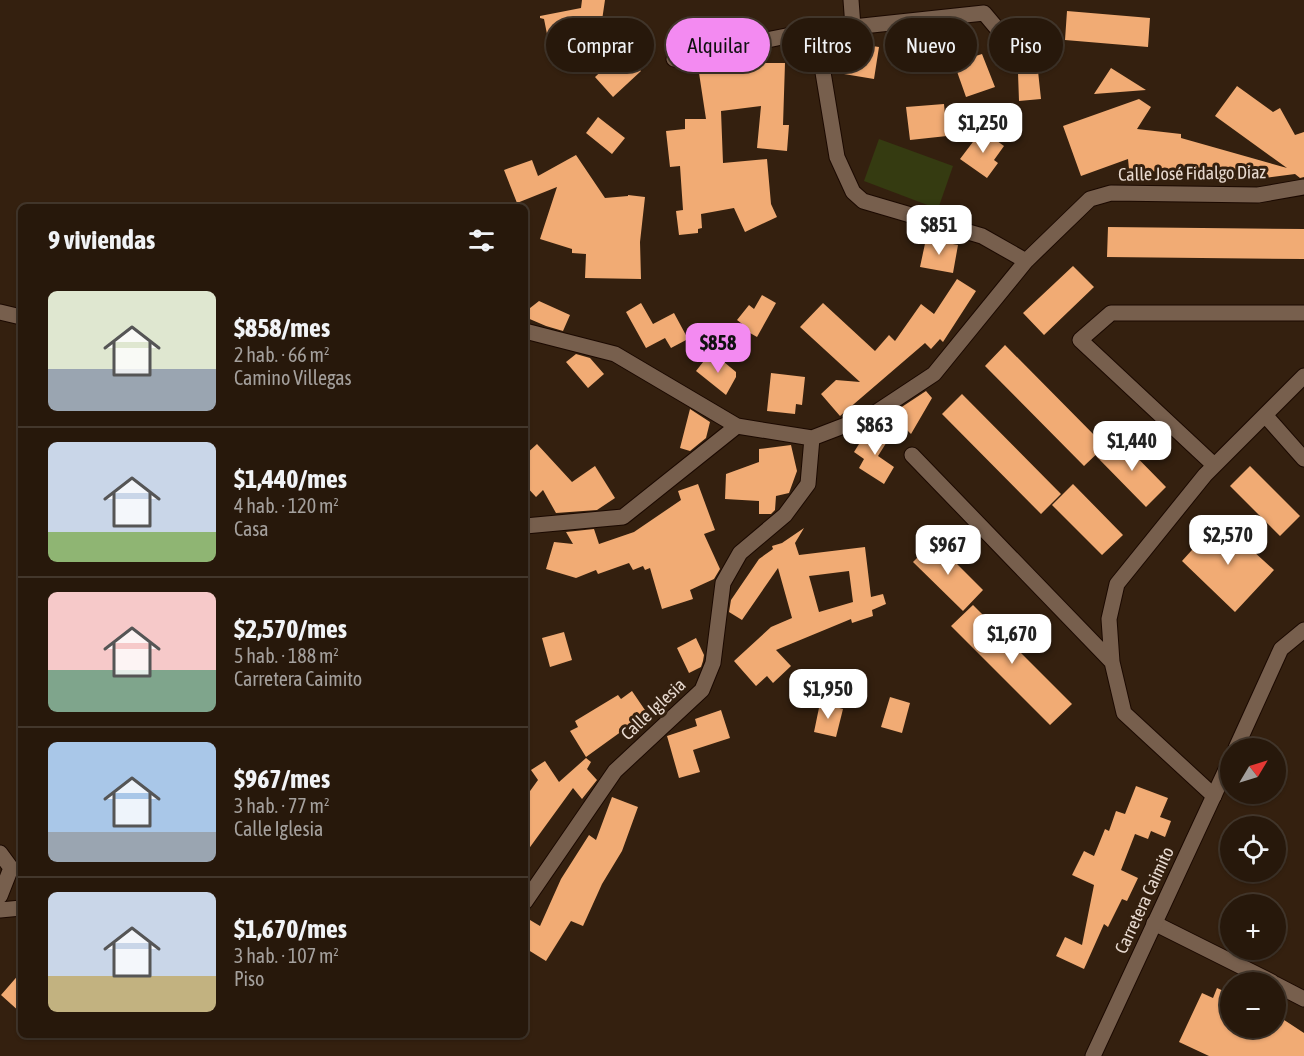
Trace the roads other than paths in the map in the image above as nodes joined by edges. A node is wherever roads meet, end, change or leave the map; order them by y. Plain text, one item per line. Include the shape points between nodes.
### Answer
1 (851, 0) edge
2 (852, 18) edge
3 (989, 19) edge
4 (873, 25) edge
5 (823, 72) edge
6 (1304, 187) edge
7 (1026, 261) junction
8 (0, 312) edge
9 (1304, 313) edge
10 (18, 316) edge
11 (528, 332) edge
12 (1304, 376) edge
13 (1265, 415) junction
14 (737, 426) junction
15 (812, 438) junction
16 (912, 455) dead end
17 (1304, 459) edge
18 (1214, 465) junction
19 (528, 526) edge
20 (1304, 630) edge
21 (1112, 662) junction
22 (1241, 738) edge
23 (1220, 783) edge
24 (1214, 796) junction
25 (0, 853) edge
26 (0, 896) edge
27 (528, 898) edge
28 (18, 908) edge
29 (0, 910) edge
30 (1155, 923) junction
31 (1252, 972) edge
32 (1286, 989) edge
33 (1304, 999) edge
34 (1093, 1056) edge

1 - 2 street
3 - 4 street via 984,13
5 - 7 street via 837,157 853,192 863,201 982,236
6 - 7 street, Calle José Fidalgo Díaz via 1258,195 1111,193 1090,199
7 - 15 street, Calle José Fidalgo Díaz via 934,374 872,415
8 - 10 street
9 - 18 street via 1111,313 1080,340
11 - 14 street via 615,354
12 - 13 street
13 - 17 street
13 - 18 street
14 - 15 street
14 - 19 street via 623,517
15 - 27 street, Calle Iglesia via 808,484 785,515 740,553 723,583 713,663 702,690 615,771
16 - 21 street
18 - 21 street via 1117,584 1109,619
20 - 22 street via 1281,649
21 - 24 street via 1124,713
23 - 24 street, Carretera Caimito
24 - 30 street, Carretera Caimito
25 - 26 street via 11,868
28 - 29 street
30 - 31 street
30 - 34 street, Carretera Caimito
32 - 33 street

